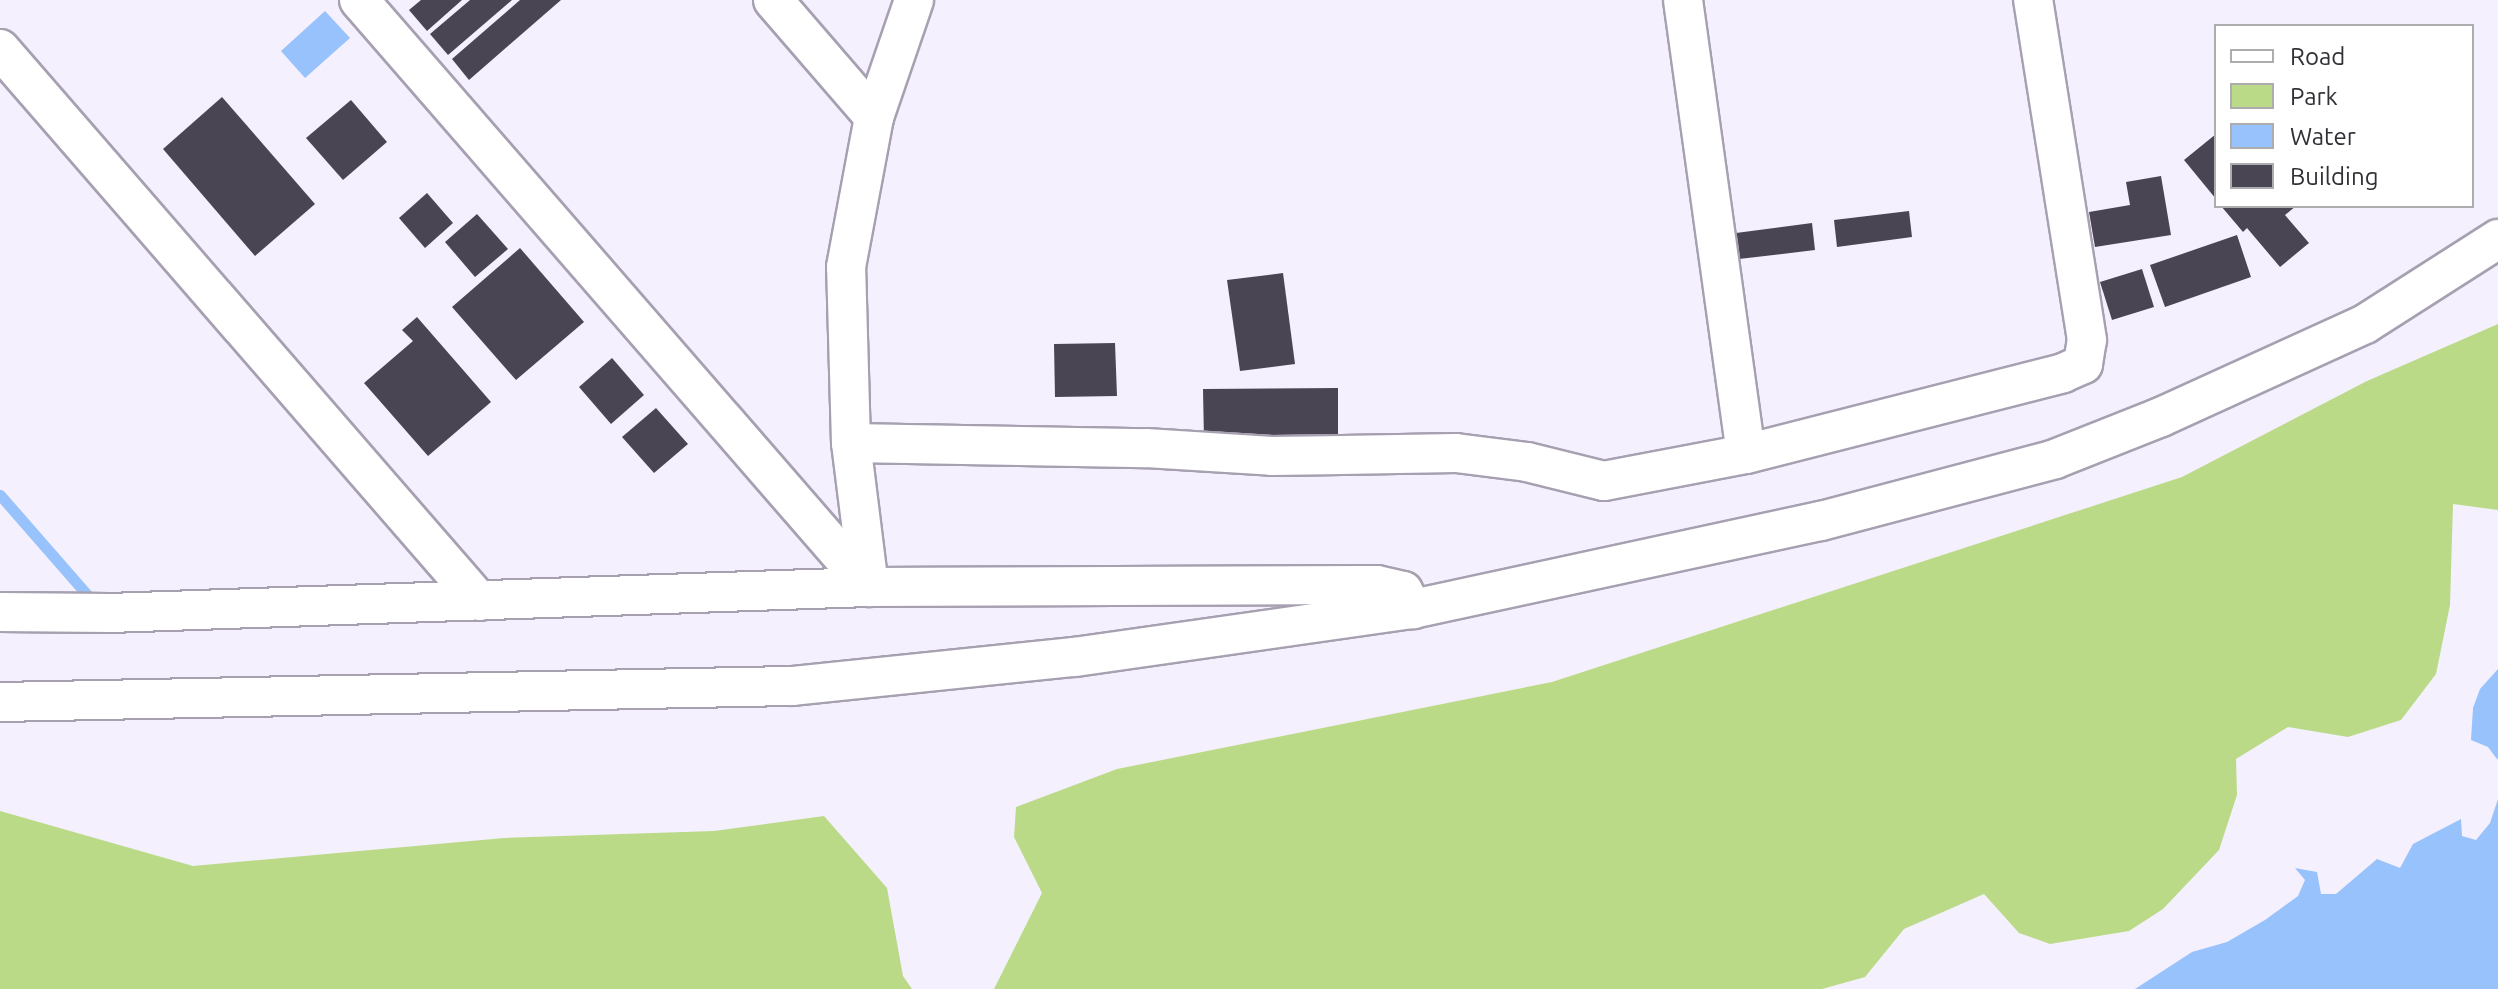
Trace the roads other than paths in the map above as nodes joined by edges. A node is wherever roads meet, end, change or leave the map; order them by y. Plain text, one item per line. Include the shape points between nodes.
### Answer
1 (359, 0) edge
2 (773, 0) edge
3 (914, 0) edge
4 (1683, 0) edge
5 (2033, 0) edge
6 (0, 49) edge
7 (874, 117) junction
8 (2498, 239) edge
9 (851, 443) junction
10 (1746, 454) junction
11 (869, 587) junction
12 (479, 601) junction
13 (1413, 609) junction
14 (0, 612) edge
15 (0, 702) edge

1 - 11 street
2 - 7 street
3 - 7 street
4 - 10 street
5 - 10 street via 2087,340 2083,364
6 - 12 street
7 - 9 street via 846,267
8 - 13 street via 2365,324 2055,459 1821,521
9 - 10 street via 1146,448 1272,456 1456,453 1527,462 1604,481
9 - 11 street
11 - 12 street
11 - 13 street via 1377,585 1403,591
12 - 14 street
13 - 15 street via 1075,657 793,686

